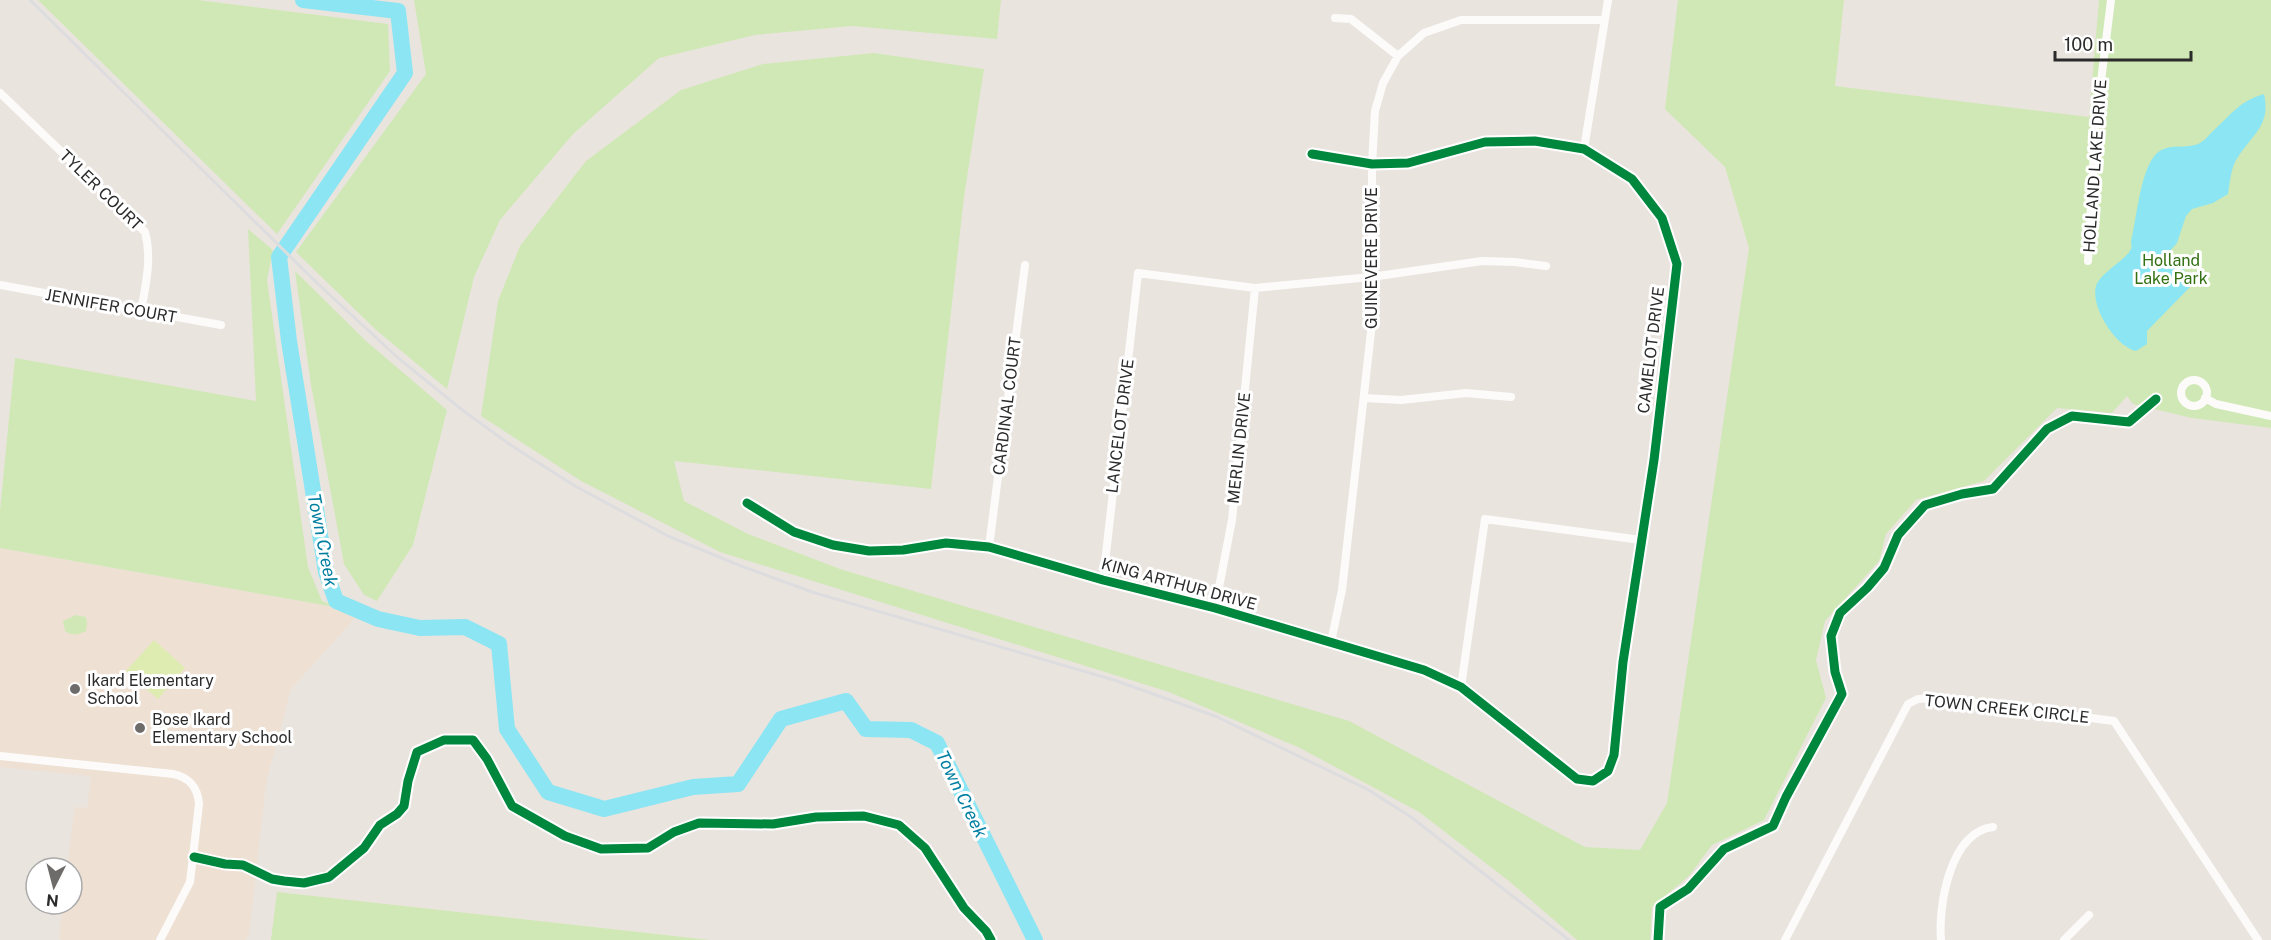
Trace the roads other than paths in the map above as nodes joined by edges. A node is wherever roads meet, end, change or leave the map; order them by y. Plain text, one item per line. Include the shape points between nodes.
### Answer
1 (1608, 0) edge
2 (2111, 0) edge
3 (1335, 18) dead end
4 (1603, 21) junction
5 (1398, 56) junction
6 (0, 93) edge
7 (1584, 149) junction
8 (1312, 154) dead end
9 (1372, 164) junction
10 (2088, 261) dead end
11 (1025, 265) dead end
12 (1546, 266) dead end
13 (1371, 277) junction
14 (0, 285) edge
15 (1255, 288) junction
16 (141, 311) junction
17 (221, 325) dead end
18 (1511, 397) dead end
19 (1364, 398) junction
20 (2205, 398) dead end
21 (2271, 417) edge
22 (747, 502) dead end
23 (1641, 540) junction
24 (988, 548) junction
25 (1102, 580) junction
26 (1215, 608) junction
27 (1330, 642) junction
28 (1461, 687) junction
29 (0, 756) edge
30 (1577, 779) joint
31 (1993, 827) dead end
32 (2089, 915) dead end
33 (2257, 939) edge
34 (160, 940) edge
35 (1785, 940) edge
36 (1941, 940) edge
37 (2064, 940) edge

1 - 4 street
2 - 10 street, HOLLAND LAKE DRIVE via 2095,130
3 - 5 street via 1351,18
4 - 5 street, GUINEVERE DRIVE via 1461,20 1424,33
4 - 7 street
5 - 9 street, GUINEVERE DRIVE via 1383,83 1375,111
6 - 16 street, TYLER COURT via 145,232 149,264
7 - 9 street, CAMELOT DRIVE via 1535,141 1485,142 1408,163
7 - 23 street, CAMELOT DRIVE via 1632,178 1662,218 1677,264
8 - 9 street, CAMELOT DRIVE
9 - 13 street, GUINEVERE DRIVE
11 - 24 street, CARDINAL COURT
12 - 13 street via 1482,261
13 - 15 street
13 - 19 street, GUINEVERE DRIVE via 1372,323
14 - 16 street, JENNIFER COURT
15 - 25 street, LANCELOT DRIVE via 1138,273
15 - 26 street, MERLIN DRIVE via 1232,520
16 - 17 street, JENNIFER COURT
18 - 19 street via 1466,393 1401,400
19 - 27 street, GUINEVERE DRIVE via 1342,590
20 - 21 street
22 - 24 street, KING ARTHUR DRIVE via 794,532 869,551 946,543
23 - 28 street via 1485,519
23 - 30 street, CAMELOT DRIVE via 1614,755 1608,771 1593,781
24 - 25 street, KING ARTHUR DRIVE
25 - 26 street, KING ARTHUR DRIVE
26 - 27 street, KING ARTHUR DRIVE
27 - 28 street, KING ARTHUR DRIVE via 1424,670
28 - 30 street, KING ARTHUR DRIVE
29 - 34 street via 173,774 189,780 199,804 192,874
31 - 36 street via 1973,836 1952,868 1941,906
32 - 37 street
33 - 35 street, TOWN CREEK CIRCLE via 2114,721 1937,698 1908,704

